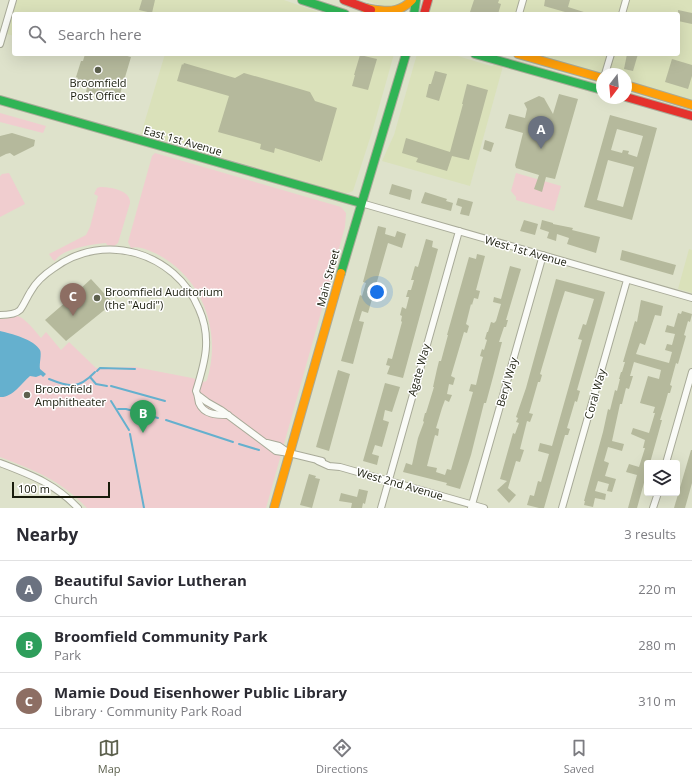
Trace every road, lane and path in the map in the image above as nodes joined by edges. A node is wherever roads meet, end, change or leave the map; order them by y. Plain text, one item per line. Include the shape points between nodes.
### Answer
1 (13, 0) edge
2 (302, 0) edge
3 (344, 0) edge
4 (412, 0) edge
5 (416, 0) edge
6 (428, 0) edge
7 (523, 0) edge
8 (626, 0) edge
9 (366, 8) junction
10 (339, 12) edge
11 (378, 12) edge
12 (414, 12) edge
13 (425, 12) edge
14 (520, 12) edge
15 (623, 12) edge
16 (0, 44) edge
17 (405, 56) edge
18 (482, 56) edge
19 (525, 56) edge
20 (610, 56) edge
21 (607, 68) edge
22 (596, 76) edge
23 (596, 87) edge
24 (632, 87) edge
25 (632, 99) edge
26 (0, 100) edge
27 (692, 105) edge
28 (692, 116) edge
29 (360, 203) junction
30 (459, 231) junction
31 (543, 256) junction
32 (627, 280) junction
33 (692, 298) edge
34 (0, 315) edge
35 (692, 372) edge
36 (290, 453) junction
37 (667, 460) edge
38 (0, 463) edge
39 (388, 481) junction
40 (657, 496) edge
41 (472, 506) edge
42 (78, 508) edge
43 (274, 508) edge
44 (381, 508) edge
45 (484, 508) edge
46 (562, 508) edge
47 (653, 508) edge

1 - 16 street
2 - 10 main road
3 - 9 main road
4 - 9 main road via 392,12
5 - 12 main road
6 - 13 main road
7 - 14 street
8 - 15 street
9 - 11 main road
17 - 29 main road, Main Street
18 - 23 main road
19 - 22 main road
20 - 21 street
24 - 27 main road
25 - 28 main road
26 - 29 main road, East 1st Avenue
29 - 30 street, West 1st Avenue
29 - 36 main road, Main Street
30 - 31 street, West 1st Avenue
30 - 39 street, Agate Way
31 - 32 street, West 1st Avenue
31 - 41 street, Beryl Way
32 - 33 street, West 1st Avenue
32 - 46 street, Coral Way
34 - 36 street, West 2nd Avenue via 20,311 32,289 47,273 59,264 81,254 121,249 150,258 178,278 191,293 204,323 206,347 196,391 199,403 206,412 228,415 267,444 279,446
35 - 37 street
36 - 39 street, West 2nd Avenue via 330,462
36 - 43 main road, Main Street
38 - 42 street via 51,485
39 - 41 street, West 2nd Avenue
39 - 44 street, Agate Way
40 - 47 street
41 - 45 street, West 2nd Avenue

